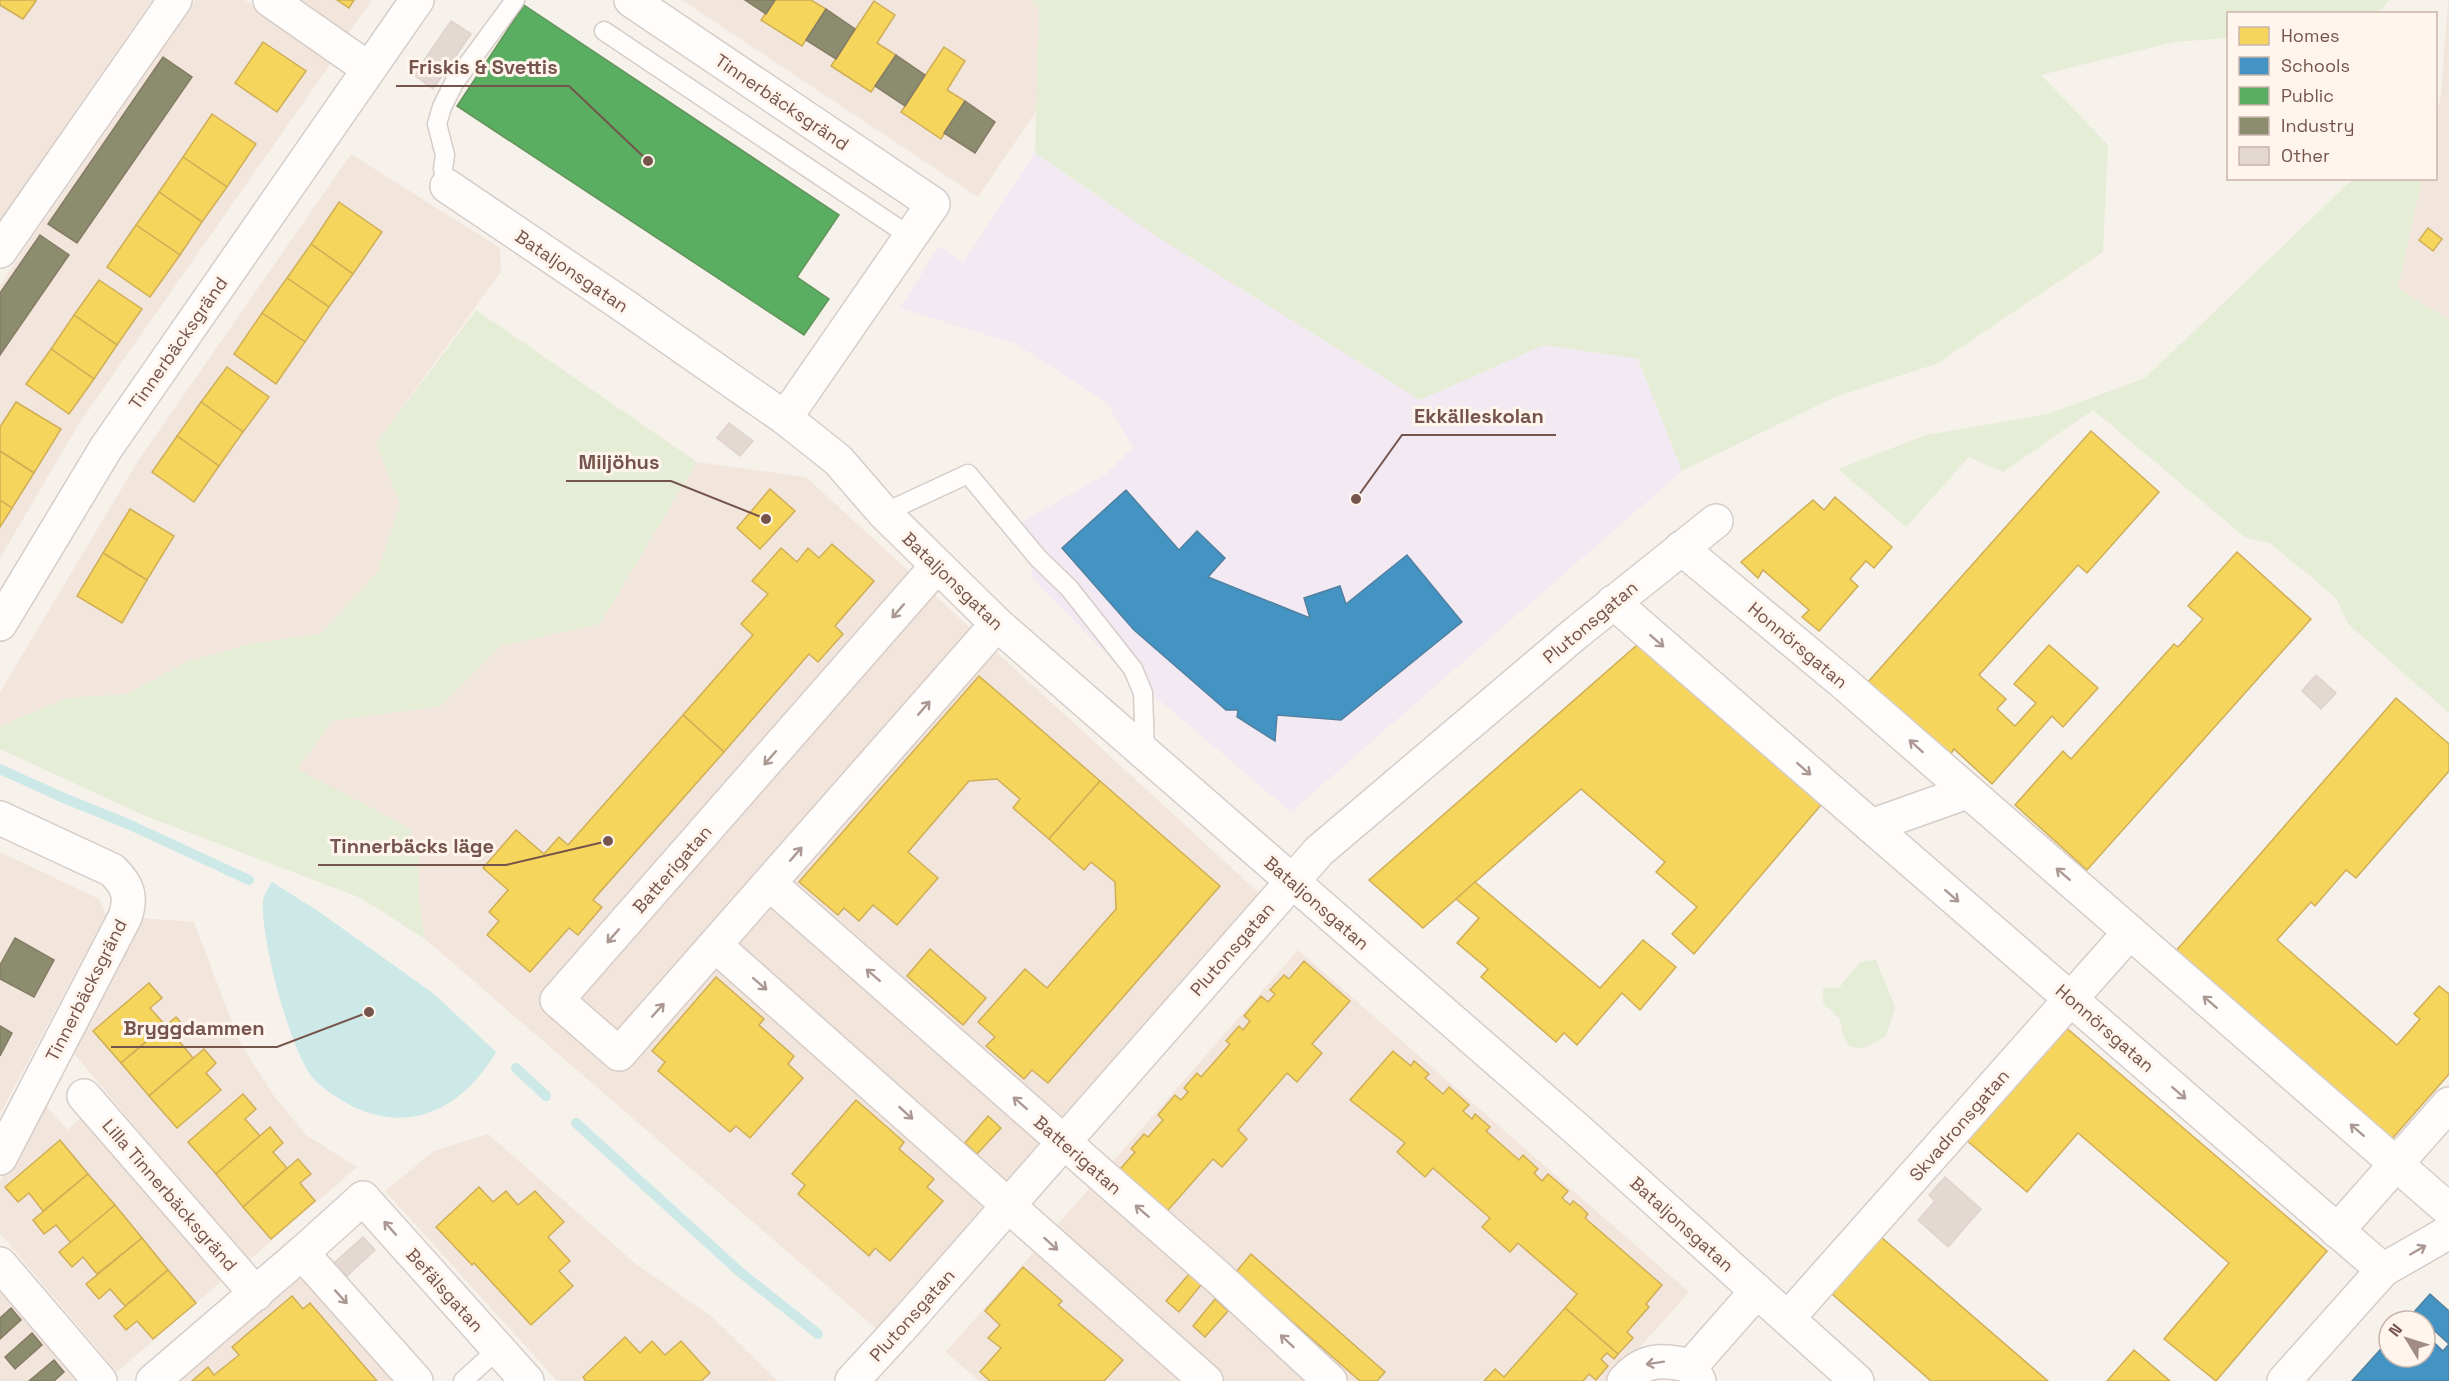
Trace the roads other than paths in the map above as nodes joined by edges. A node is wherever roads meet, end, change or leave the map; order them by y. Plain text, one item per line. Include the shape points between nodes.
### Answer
1 (176, 0) edge
2 (270, 0) edge
3 (417, 0) edge
4 (515, 0) edge
5 (631, 0) edge
6 (604, 31) dead end
7 (369, 69) junction
8 (447, 186) joint
9 (911, 237) junction
10 (0, 251) edge
11 (785, 418) junction
12 (884, 513) junction
13 (1716, 521) dead end
14 (1681, 548) junction
15 (936, 567) junction
16 (1613, 602) junction
17 (0, 624) edge
18 (997, 624) junction
19 (1145, 751) junction
20 (1967, 792) junction
21 (0, 818) edge
22 (1871, 826) junction
23 (1291, 881) junction
24 (770, 884) junction
25 (2130, 932) junction
26 (716, 946) junction
27 (2071, 999) junction
28 (84, 1096) dead end
29 (2449, 1104) edge
30 (1064, 1142) junction
31 (0, 1158) edge
32 (2396, 1164) junction
33 (1008, 1206) junction
34 (2449, 1210) edge
35 (2337, 1231) junction
36 (2449, 1232) edge
37 (302, 1253) junction
38 (0, 1264) edge
39 (2383, 1270) junction
40 (1756, 1291) junction
41 (256, 1294) junction
42 (1788, 1318) junction
43 (498, 1349) junction
44 (1695, 1374) edge
45 (100, 1381) edge
46 (153, 1381) edge
47 (416, 1381) edge
48 (463, 1381) edge
49 (527, 1381) edge
50 (852, 1381) edge
51 (1206, 1381) edge
52 (1330, 1381) edge
53 (1624, 1381) edge
54 (1857, 1381) edge
55 (2284, 1381) edge

1 - 10 street
2 - 7 street
3 - 7 street, Tinnerbäcksgränd
4 - 8 lane via 454,83 442,107 437,124
5 - 9 street, Tinnerbäcksgränd via 933,204
6 - 9 lane
7 - 17 street, Tinnerbäcksgränd via 105,448
8 - 11 street, Bataljonsgatan
9 - 11 street
11 - 12 street, Bataljonsgatan via 838,460
12 - 15 street, Bataljonsgatan
12 - 19 lane via 968,474 1038,558 1069,588 1133,669 1143,693
13 - 14 street, Plutonsgatan
14 - 16 street, Plutonsgatan
20 -> 14 street, Honnörsgatan
15 - 18 street, Bataljonsgatan
15 -> 26 street, Batterigatan via 557,1000 619,1054
16 -> 22 street, Honnörsgatan
16 - 23 street, Plutonsgatan via 1328,843
18 - 19 street, Bataljonsgatan
24 -> 18 street, Batterigatan
19 - 23 street, Bataljonsgatan
20 - 22 street
25 -> 20 street, Honnörsgatan
21 - 31 street, Tinnerbäcksgränd via 112,870 124,880 129,897 125,917
22 -> 27 street, Honnörsgatan
23 - 30 street, Plutonsgatan
23 - 40 street, Bataljonsgatan
24 - 26 street, Batterigatan
30 -> 24 street, Batterigatan
25 - 27 street, Skvadronsgatan
32 -> 25 street, Honnörsgatan
26 -> 33 street
27 -> 35 street, Honnörsgatan
27 - 42 street, Skvadronsgatan
28 - 41 street, Lilla Tinnerbäcksgränd
29 - 32 street
30 - 33 street, Plutonsgatan
52 -> 30 street, Batterigatan
32 - 34 street, Honnörsgatan
32 - 35 street
33 - 50 street, Plutonsgatan
33 -> 51 street
35 - 39 street, Honnörsgatan
39 -> 36 street
37 - 41 street
43 -> 37 street, Befälsgatan via 363,1198
37 -> 47 street
38 - 45 street
39 - 55 street
40 - 42 street, Bataljonsgatan
40 - 44 street
41 - 46 street
42 - 54 street, Bataljonsgatan
43 - 48 lane
43 - 49 street, Befälsgatan
44 -> 53 street via 1671,1361 1636,1368

